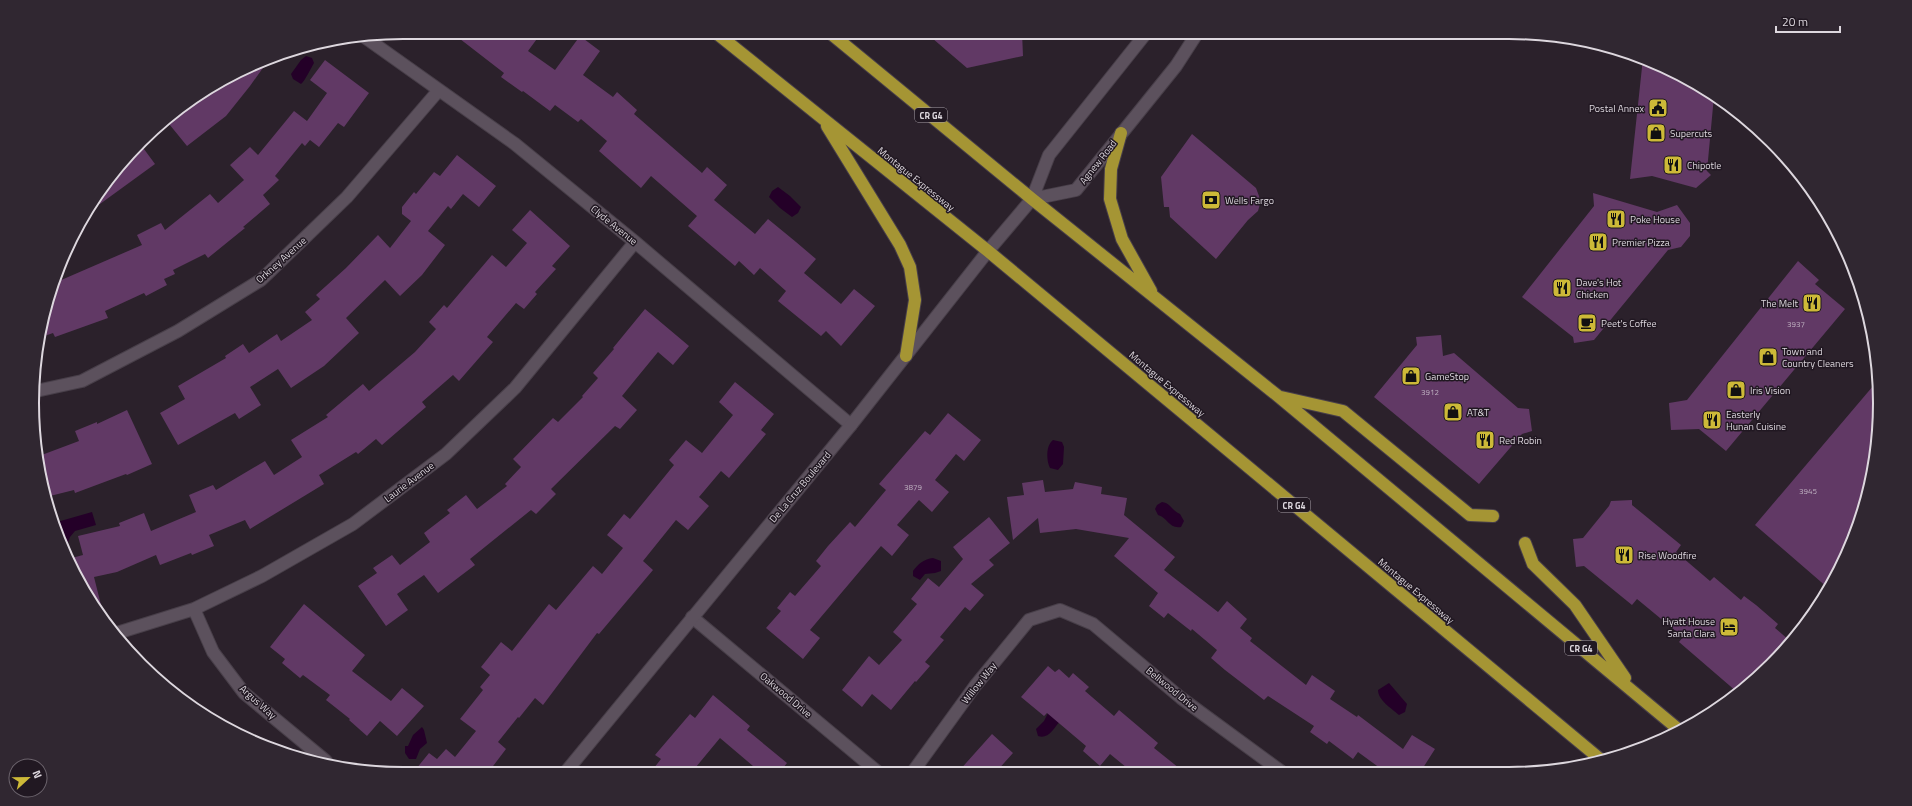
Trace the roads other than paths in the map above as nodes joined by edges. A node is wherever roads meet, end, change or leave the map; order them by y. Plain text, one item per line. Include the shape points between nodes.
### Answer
1 (724, 39) edge
2 (838, 39) edge
3 (1141, 39) edge
4 (1193, 39) edge
5 (370, 41) edge
6 (439, 90) junction
7 (822, 118) junction
8 (1122, 133) junction
9 (1032, 199) junction
10 (635, 242) junction
11 (988, 251) junction
12 (1154, 295) junction
13 (906, 356) junction
14 (40, 390) edge
15 (1278, 396) junction
16 (851, 425) junction
17 (1493, 516) dead end
18 (1525, 543) dead end
19 (194, 609) junction
20 (1060, 610) joint
21 (692, 617) junction
22 (120, 632) edge
23 (1634, 691) junction
24 (1675, 726) edge
25 (1597, 756) edge
26 (322, 758) edge
27 (570, 767) edge
28 (872, 767) edge
29 (916, 767) edge
30 (1275, 767) edge

1 - 7 highway, Montague Expressway / CR G4
2 - 9 highway, CR G4
3 - 9 street via 1049,155
4 - 8 street, Agnew Road via 1176,66
5 - 6 street, Clyde Avenue
6 - 10 street, Clyde Avenue via 514,144
6 - 14 street, Orkney Avenue via 347,197 261,280 178,331 82,381
7 - 11 highway, Montague Expressway / CR G4
7 - 13 highway via 900,245 910,267 915,300
8 - 9 street, Agnew Road via 1076,190
8 - 12 highway via 1111,169 1110,199 1122,239
9 - 11 street, De La Cruz Boulevard
9 - 12 highway, CR G4
10 - 16 street, Clyde Avenue
10 - 19 street, Laurie Avenue via 515,388 446,454 353,524 262,576
11 - 13 street, De La Cruz Boulevard
11 - 25 highway, Montague Expressway / CR G4
12 - 15 highway, CR G4
13 - 16 street, De La Cruz Boulevard
15 - 17 highway via 1343,411 1470,515
15 - 23 highway, CR G4
16 - 21 street, De La Cruz Boulevard
18 - 23 highway via 1533,564 1575,605
19 - 22 street, Laurie Avenue
19 - 26 street, Argus Way via 213,652 244,693
20 - 29 street, Willow Way via 1029,620 975,686
20 - 30 street, Bellwood Drive via 1093,624 1182,698
21 - 27 street, De La Cruz Boulevard
21 - 28 street, Oakwood Drive
23 - 24 highway, CR G4

